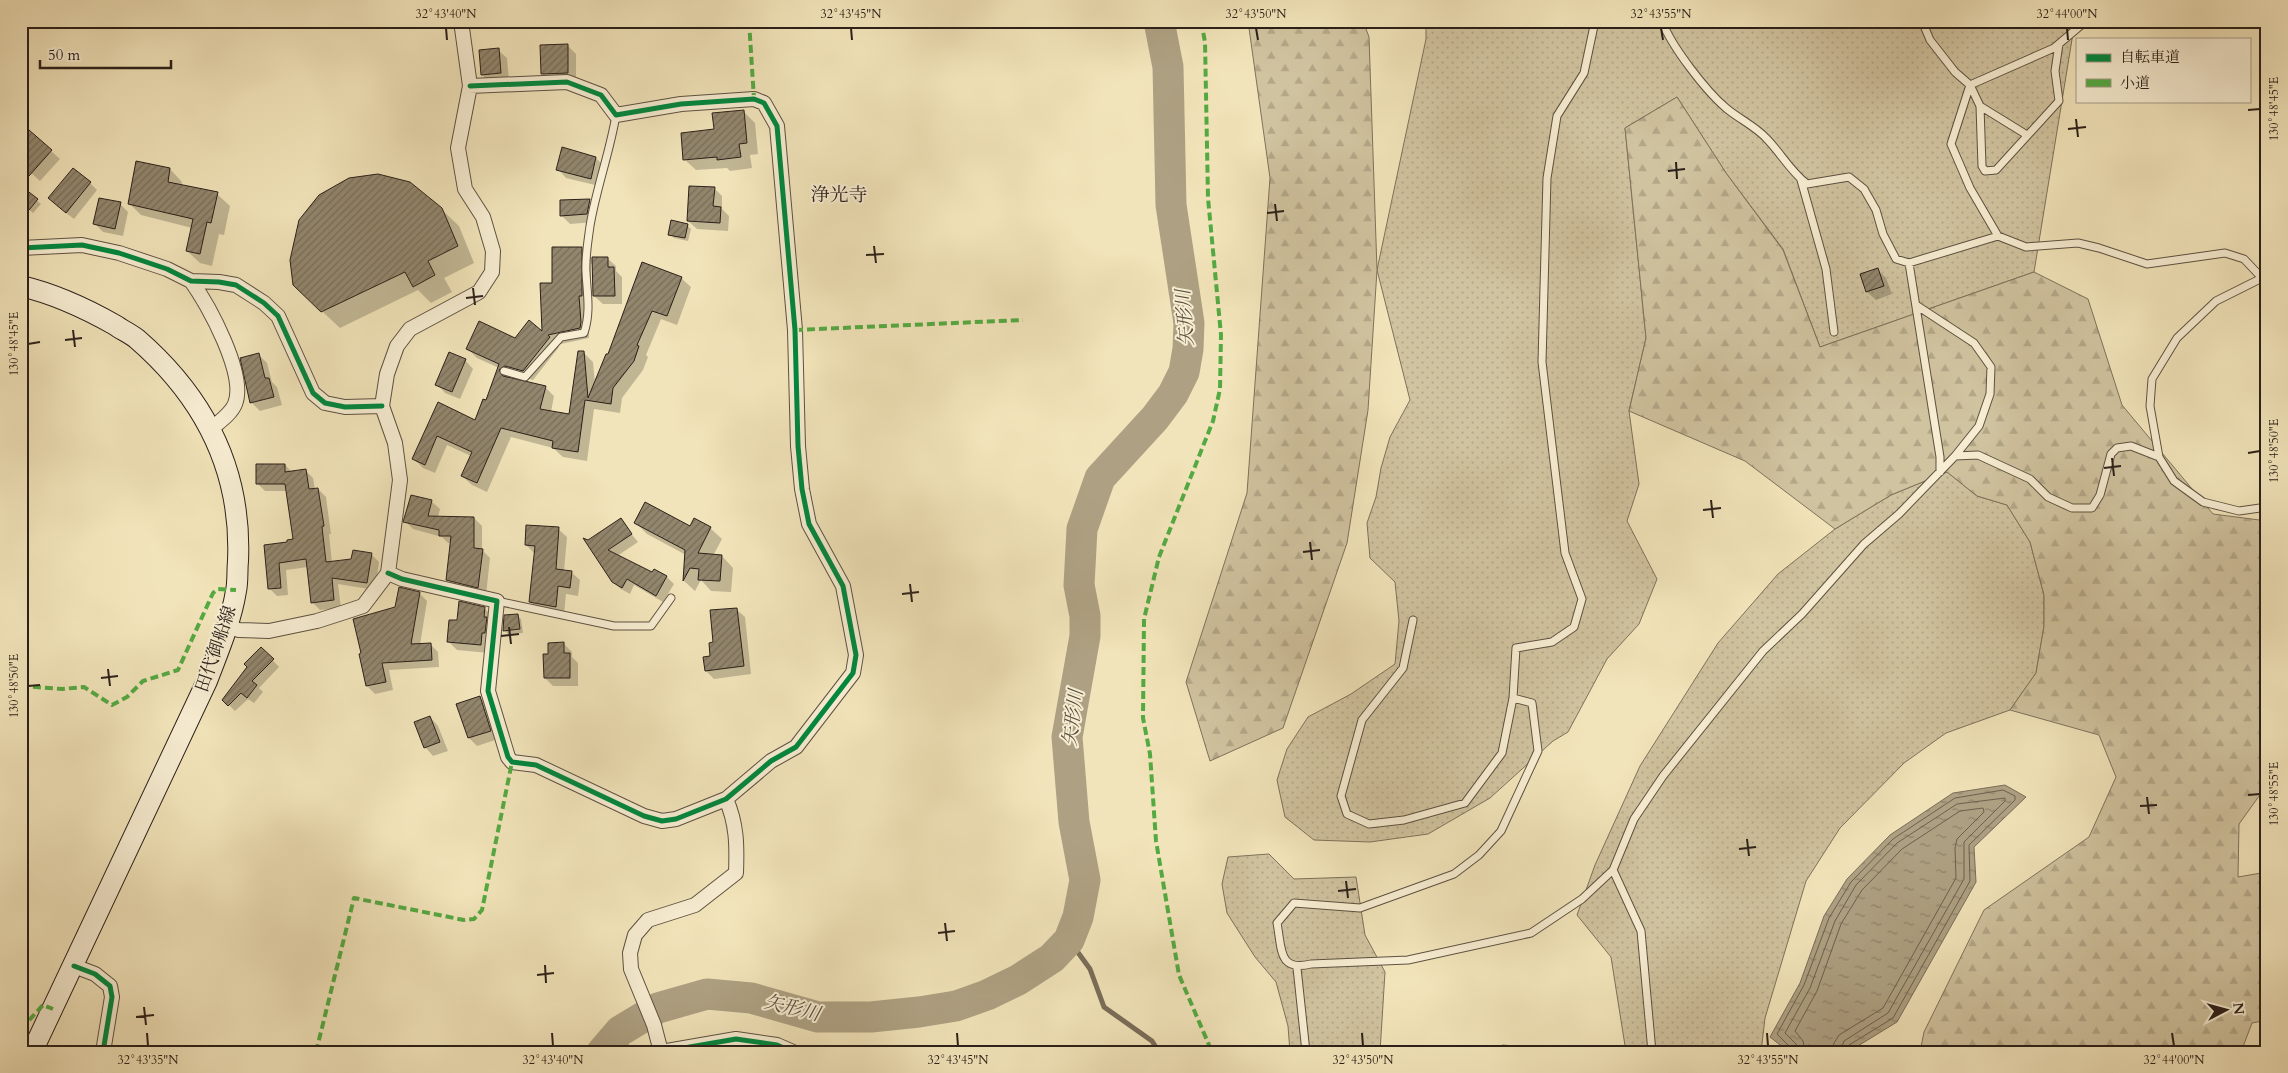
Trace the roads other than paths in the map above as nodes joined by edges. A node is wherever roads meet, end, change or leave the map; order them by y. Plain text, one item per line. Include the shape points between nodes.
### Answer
1 (461, 21) edge
2 (1595, 21) edge
3 (1662, 21) edge
4 (1922, 21) edge
5 (2086, 21) edge
6 (2058, 44) junction
7 (1970, 85) junction
8 (470, 86) junction
9 (1980, 106) junction
10 (616, 114) junction
11 (2027, 135) junction
12 (1801, 180) junction
13 (1998, 236) junction
14 (21, 248) edge
15 (1910, 263) junction
16 (2264, 279) edge
17 (191, 281) junction
18 (21, 286) edge
19 (1916, 305) junction
20 (1834, 332) dead end
21 (504, 371) dead end
22 (382, 406) junction
23 (211, 429) junction
24 (1955, 456) junction
25 (2159, 457) junction
26 (1940, 472) junction
27 (2267, 507) edge
28 (388, 573) junction
29 (672, 598) dead end
30 (497, 601) junction
31 (1413, 620) dead end
32 (228, 626) junction
33 (1513, 698) junction
34 (726, 799) junction
35 (1613, 870) junction
36 (74, 966) junction
37 (1297, 968) junction
38 (32, 1052) edge
39 (102, 1052) edge
40 (661, 1052) edge
41 (793, 1052) edge
42 (1306, 1052) edge
43 (1652, 1052) edge

1 - 8 street
2 - 33 lane via 1584,73 1557,116 1555,125 1547,178 1542,362 1565,553 1582,599 1574,628 1552,642 1516,648
3 - 12 lane via 1689,67 1706,88 1725,108 1766,138
4 - 7 lane via 1930,40 1955,72
5 - 6 lane
6 - 7 lane
6 - 11 lane via 2055,71 2059,101
7 - 9 lane
7 - 13 lane via 1951,144 1970,188
8 - 10 street via 567,82 600,95
8 - 22 street via 458,148 465,189 483,218 493,251 492,272 479,292 410,329 397,346
9 - 11 lane
9 - 11 lane via 1982,166 1985,171 1996,170
10 - 21 lane via 591,225 586,272 588,322 584,333 561,337 524,377
10 - 34 street via 754,98 764,104 777,126 795,330 802,489 809,524 843,586 856,655 853,674 796,747 772,761
12 - 15 lane via 1807,184 1849,177 1864,189 1896,259
12 - 20 lane via 1826,269
13 - 15 lane
13 - 16 lane via 2026,247 2078,243 2147,264 2225,253 2244,259
14 - 17 street via 82,245 119,253
15 - 19 lane
16 - 25 lane via 2216,301 2178,338 2152,379 2150,406
17 - 22 street via 236,285 264,303 278,316 313,393 325,403 344,407
17 - 23 street via 223,335 236,381 235,403
18 - 23 main road, 田代御船線 via 84,307 136,338 191,397
19 - 24 lane via 1974,343 1991,366 1990,394 1979,426
19 - 26 lane
22 - 28 street via 395,443 400,480
23 - 32 main road, 田代御船線 via 228,472 237,508 236,590
24 - 25 lane via 1978,455 2030,479 2048,497 2072,508 2092,508 2100,495 2111,454 2117,448 2131,446
24 - 26 lane
25 - 27 lane via 2174,481 2203,502 2239,511
26 - 35 lane via 1864,544 1802,614 1763,652 1663,776 1634,820
28 - 30 street
28 - 32 street via 363,606 345,612 269,631 239,630
29 - 30 lane via 651,626 614,626
30 - 34 street via 488,691 512,762 536,765 644,816 662,821 676,820
31 - 33 lane via 1403,668 1362,720 1341,796 1347,814 1369,824 1404,820 1464,803 1502,753
32 - 36 main road, 田代御船線 via 207,681
33 - 37 lane via 1532,703 1538,751 1501,831 1479,855 1454,874 1360,908 1294,904 1277,923 1283,957
34 - 40 street via 737,836 736,873 695,905 648,920 635,934 630,953 631,969 654,1025
35 - 37 lane via 1582,899 1531,933 1408,960 1311,964
35 - 43 lane via 1641,931
36 - 38 main road, 田代御船線
36 - 39 street via 95,974 110,986 112,997
37 - 42 lane
40 - 41 street via 736,1039 776,1045

